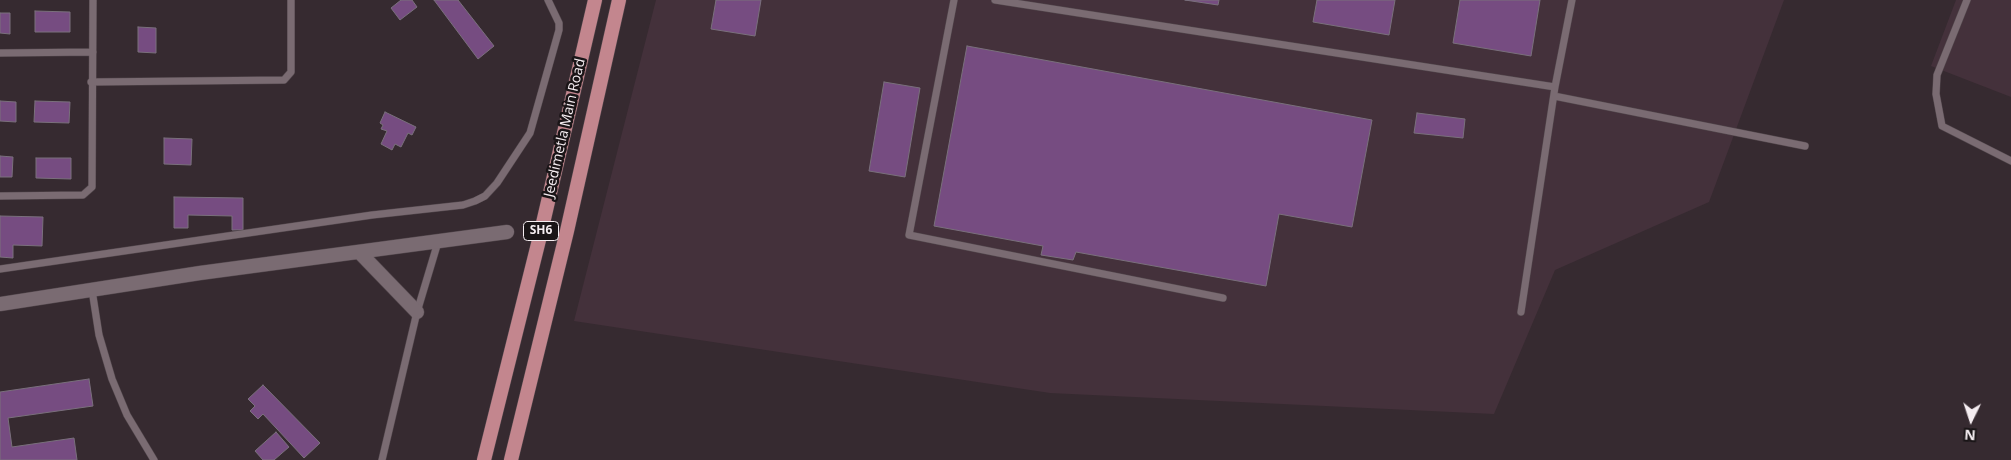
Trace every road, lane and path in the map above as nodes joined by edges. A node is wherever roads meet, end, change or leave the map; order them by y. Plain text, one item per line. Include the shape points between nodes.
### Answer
1 (93, 0) edge
2 (291, 0) edge
3 (548, 0) edge
4 (595, 0) edge
5 (619, 0) edge
6 (954, 0) edge
7 (995, 0) edge
8 (1572, 0) edge
9 (1967, 0) edge
10 (93, 52) junction
11 (0, 53) edge
12 (91, 82) junction
13 (1555, 86) junction
14 (1554, 96) junction
15 (1805, 146) dead end
16 (2011, 161) edge
17 (0, 196) edge
18 (507, 232) dead end
19 (438, 242) junction
20 (361, 254) junction
21 (0, 270) edge
22 (92, 290) junction
23 (1223, 298) dead end
24 (0, 304) edge
25 (417, 312) junction
26 (1521, 312) dead end
27 (154, 460) edge
28 (382, 460) edge
29 (484, 460) edge
30 (511, 460) edge

1 - 10 lane
2 - 12 lane via 291,72 284,80
3 - 21 lane via 559,30 530,132 486,196 463,205 372,215
4 - 29 main road, Jeedimetla Main Road / SH6
5 - 30 main road, Jeedimetla Main Road / SH6 via 568,231
6 - 23 lane via 910,234
7 - 13 lane
8 - 13 lane
9 - 16 lane via 1937,75 1936,94 1942,126
10 - 11 lane
10 - 12 lane
12 - 17 lane via 92,187 83,195
13 - 14 lane
14 - 15 lane
14 - 26 lane
18 - 19 street
19 - 20 street
19 - 25 lane
20 - 22 street via 200,273
20 - 25 street
22 - 24 street
22 - 27 lane via 99,335 112,379 127,415
25 - 28 lane

